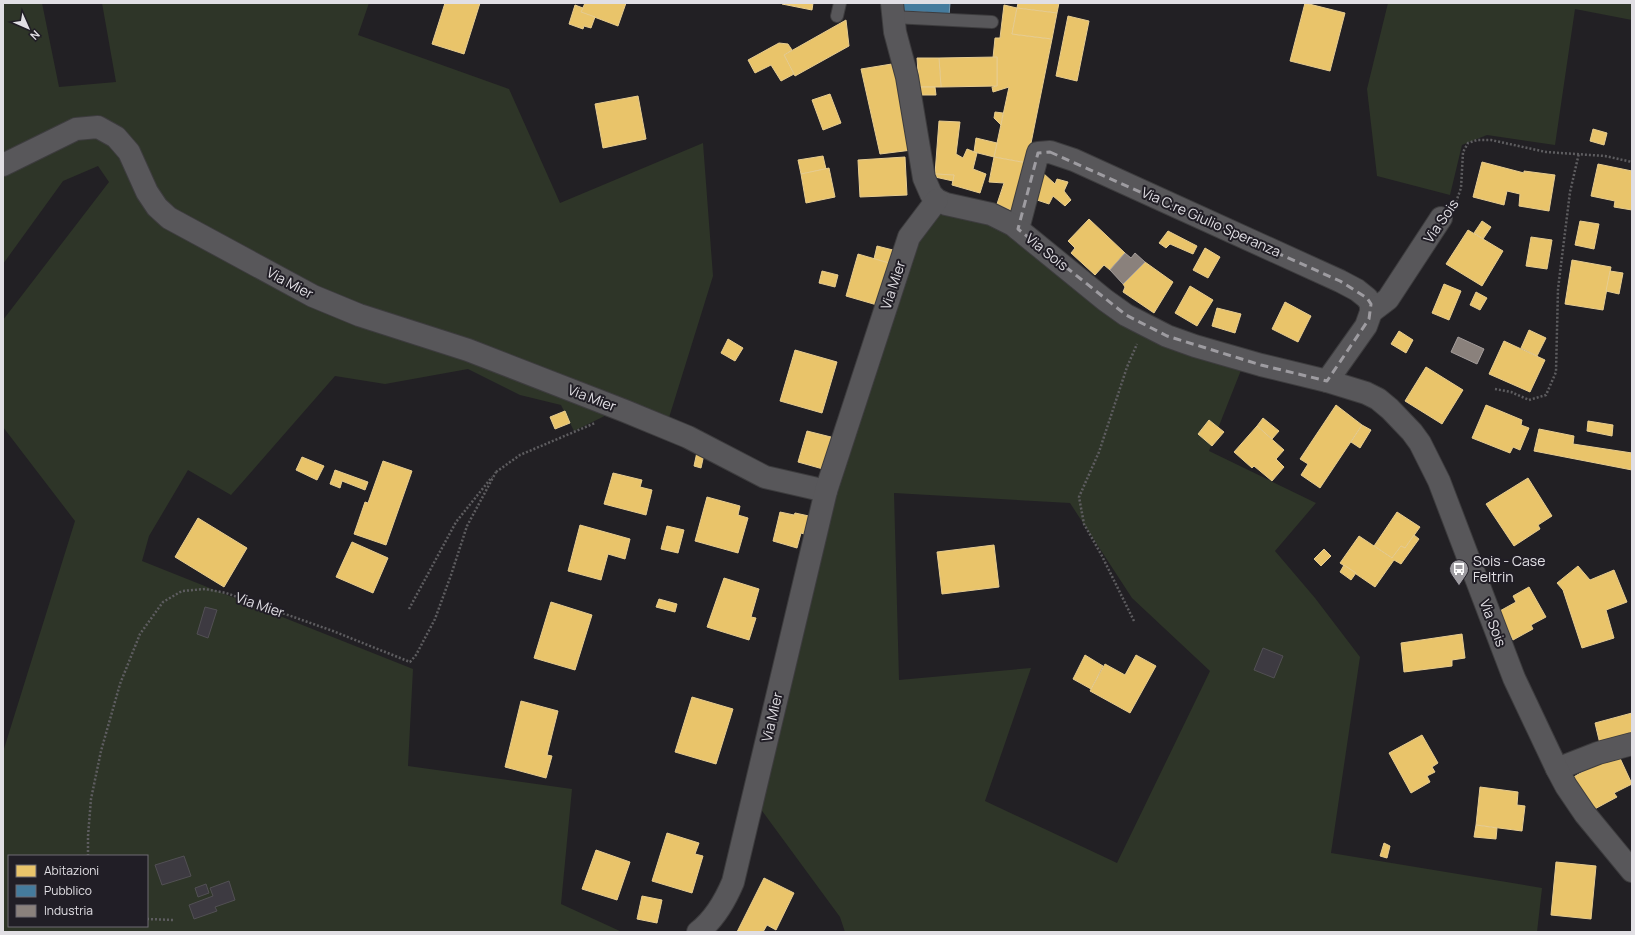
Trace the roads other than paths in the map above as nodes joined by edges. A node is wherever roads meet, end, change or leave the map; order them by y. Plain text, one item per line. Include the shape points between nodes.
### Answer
1 (840, 3) edge
2 (892, 10) edge
3 (837, 16) dead end
4 (992, 22) dead end
5 (3, 166) edge
6 (937, 200) junction
7 (1441, 218) road end
8 (1018, 229) junction
9 (1371, 312) junction
10 (1327, 381) junction
11 (826, 491) junction
12 (1632, 744) edge
13 (1557, 769) junction
14 (1632, 871) edge
15 (698, 932) edge

1 - 3 lane
2 - 4 lane
2 - 6 street via 907,77 924,178 931,194
5 - 11 street, Via Mier via 76,129 98,127 116,137 129,152 147,192 157,207 169,218 313,296 359,315 468,350 625,411 688,437 765,477
6 - 8 street, Via Sois via 991,214
6 - 11 street, Via Mier via 909,237
7 - 9 street, Via Sois via 1388,299
8 - 9 street, Via C.re Giulio Speranza via 1038,153 1050,152 1074,160 1322,273 1362,294 1371,304
8 - 10 street, Via Sois via 1105,300 1126,315 1167,336 1261,365
9 - 10 street, Via Sois via 1366,326
10 - 13 street, Via Sois via 1351,387 1378,400 1401,419 1420,443 1439,481 1514,678
11 - 15 street, Via Mier via 733,882 713,919
12 - 13 street via 1598,753
13 - 14 street, Via Sois via 1585,814

